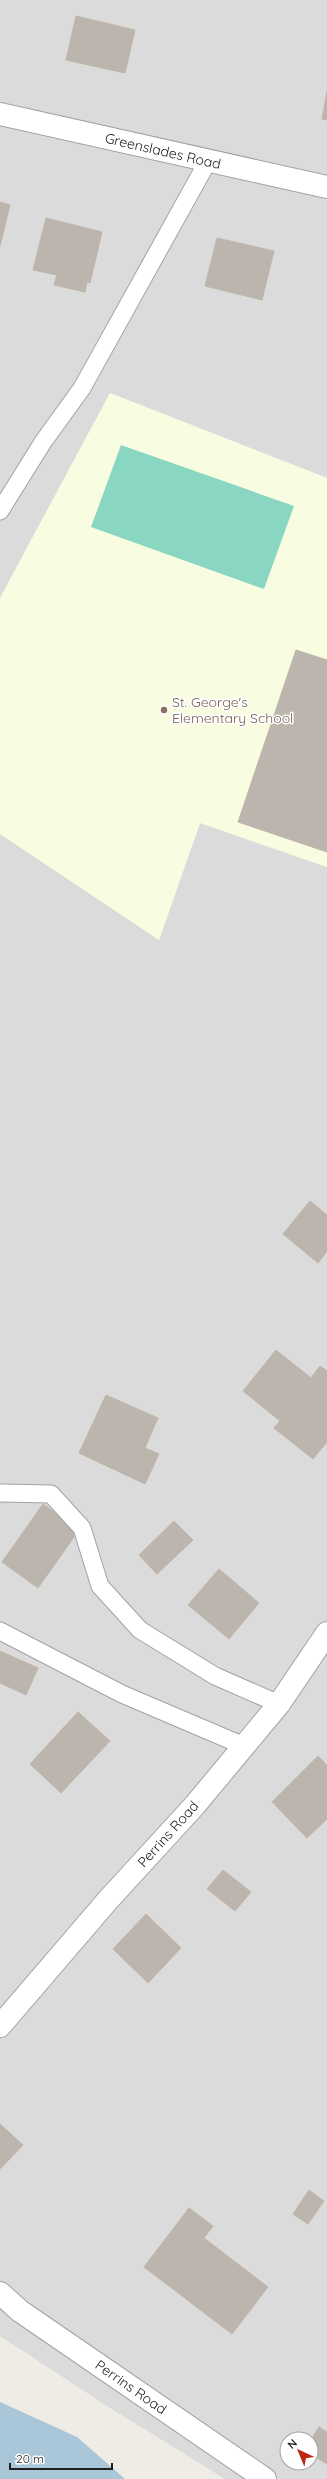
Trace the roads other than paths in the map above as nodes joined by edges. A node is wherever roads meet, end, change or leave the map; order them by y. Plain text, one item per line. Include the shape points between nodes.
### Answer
1 (0, 114) edge
2 (208, 161) junction
3 (327, 187) edge
4 (0, 510) edge
5 (0, 1493) edge
6 (0, 1632) edge
7 (327, 1634) edge
8 (279, 1704) junction
9 (244, 1746) junction
10 (0, 2026) edge
11 (0, 2293) edge
12 (265, 2479) edge

1 - 2 street, Greenslades Road
2 - 3 street, Greenslades Road
2 - 4 lane via 82,388 43,442
5 - 8 lane via 51,1494 82,1528 100,1586 140,1630 215,1676
6 - 9 lane via 122,1694
7 - 8 street, Perrins Road
8 - 9 street, Perrins Road
9 - 10 street, Perrins Road
11 - 12 street, Perrins Road via 20,2312

